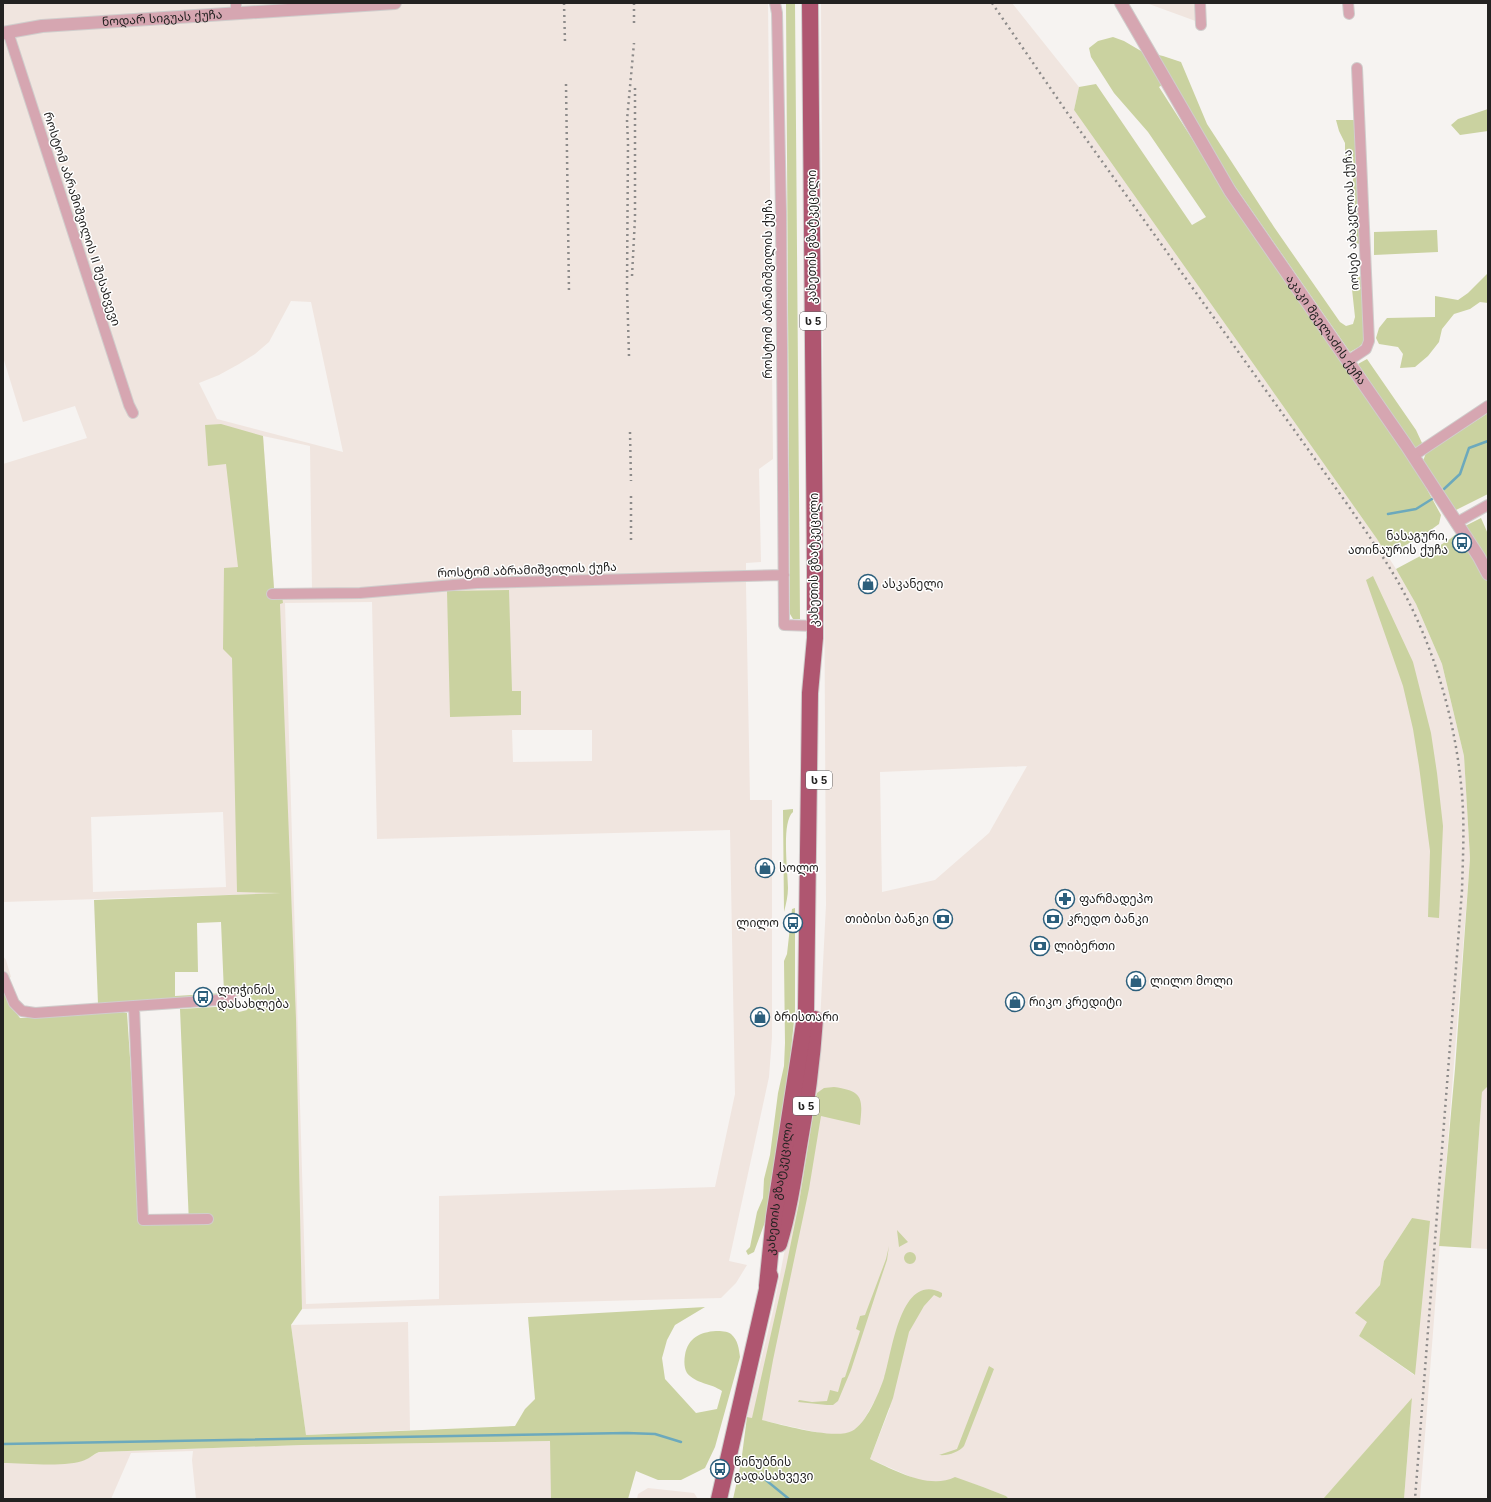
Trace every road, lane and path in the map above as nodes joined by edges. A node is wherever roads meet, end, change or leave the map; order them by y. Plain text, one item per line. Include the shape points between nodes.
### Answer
1 (394, 3) edge
2 (775, 3) edge
3 (810, 3) edge
4 (1121, 3) edge
5 (1200, 3) edge
6 (1348, 3) edge
7 (236, 8) edge
8 (1349, 14) dead end
9 (1201, 25) dead end
10 (6, 33) edge
11 (1357, 68) dead end
12 (1348, 361) junction
13 (1488, 406) edge
14 (133, 413) dead end
15 (1413, 456) junction
16 (1488, 505) edge
17 (1456, 523) junction
18 (1488, 574) edge
19 (784, 575) junction
20 (272, 594) dead end
21 (815, 632) junction
22 (3, 977) edge
23 (232, 999) dead end
24 (134, 1007) junction
25 (208, 1219) dead end
26 (720, 1499) edge

1 - 7 street, ნოდარ სიგუას ქუჩა
2 - 19 street, როსტომ აბრამიშვილის ქუჩა via 781,212
3 - 21 highway, კახეთის გზატკეცილი / ს 5
4 - 12 street, აკაკი მგელაძის ქუჩა via 1230,191
5 - 9 street
6 - 8 street
7 - 10 street, ნოდარ სიგუას ქუჩა via 42,26
10 - 14 street, როსტომ აბრამიშვილის II შესახვევი
11 - 12 street, იოსებ აბაკელიას ქუჩა via 1369,341 1366,349
12 - 15 street, აკაკი მგელაძის ქუჩა
13 - 15 street
15 - 17 street, აკაკი მგელაძის ქუჩა
16 - 17 street
17 - 18 street, აკაკი მგელაძის ქუჩა
19 - 20 street, როსტომ აბრამიშვილის ქუჩა via 479,583 360,593
19 - 21 street, როსტომ აბრამიშვილის ქუჩა via 784,625
21 - 26 highway, კახეთის გზატკეცილი / ს 5 via 820,694 820,772 816,987 810,1079 790,1201 767,1286
22 - 24 street via 14,1003 22,1011 35,1013
23 - 24 street
24 - 25 street via 143,1220

